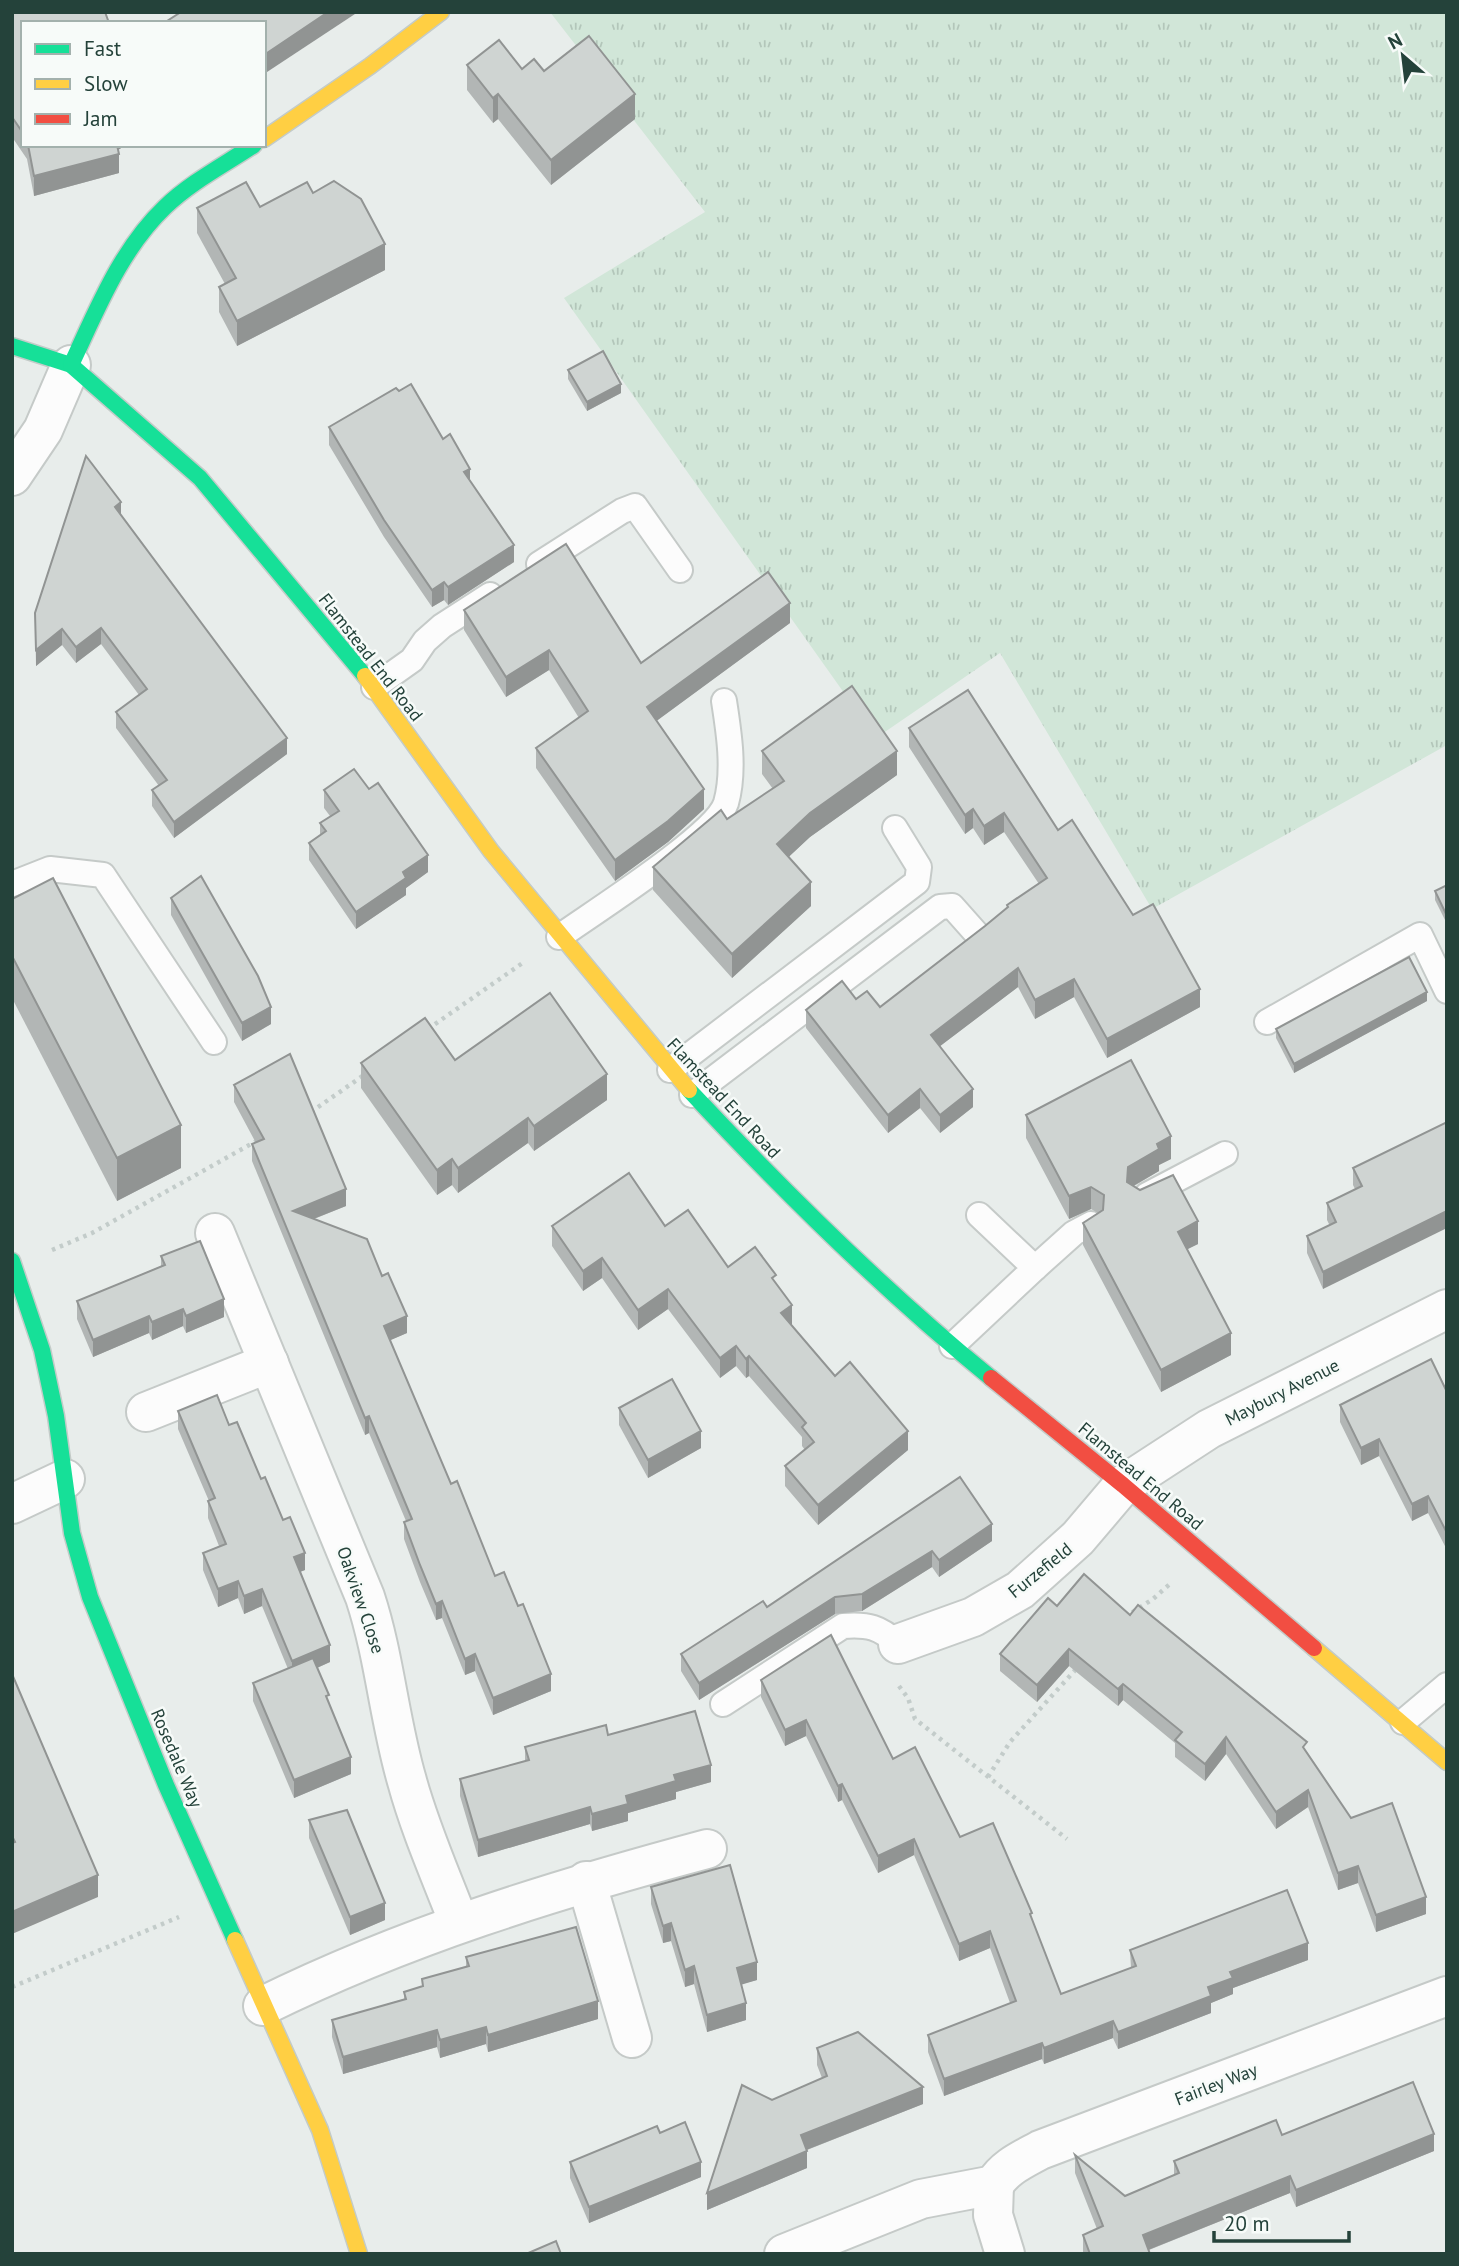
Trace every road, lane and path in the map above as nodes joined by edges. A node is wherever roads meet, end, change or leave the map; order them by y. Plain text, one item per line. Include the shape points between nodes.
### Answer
1 (441, 12) edge
2 (266, 138) edge
3 (251, 147) edge
4 (12, 346) edge
5 (71, 365) junction
6 (12, 476) edge
7 (680, 570) dead end
8 (374, 687) junction
9 (724, 701) dead end
10 (895, 828) dead end
11 (12, 884) edge
12 (976, 933) edge
13 (559, 937) junction
14 (1447, 990) edge
15 (1267, 1021) dead end
16 (424, 1032) edge
17 (214, 1042) dead end
18 (670, 1070) junction
19 (370, 1071) edge
20 (692, 1095) junction
21 (305, 1115) edge
22 (272, 1133) edge
23 (1225, 1154) dead end
24 (1140, 1198) edge
25 (979, 1215) dead end
26 (1091, 1224) edge
27 (215, 1233) dead end
28 (13, 1263) edge
29 (1035, 1268) junction
30 (1447, 1309) edge
31 (952, 1346) junction
32 (269, 1363) junction
33 (146, 1412) dead end
34 (65, 1479) junction
35 (1123, 1485) junction
36 (12, 1504) edge
37 (1203, 1553) junction
38 (1120, 1620) edge
39 (865, 1624) junction
40 (898, 1644) joint
41 (1083, 1661) edge
42 (1447, 1685) edge
43 (723, 1704) dead end
44 (1403, 1722) junction
45 (1447, 1762) edge
46 (988, 1777) junction
47 (1067, 1839) dead end
48 (707, 1849) dead end
49 (586, 1881) junction
50 (218, 1900) junction
51 (459, 1923) junction
52 (12, 1987) edge
53 (1447, 1996) edge
54 (263, 2006) junction
55 (632, 2038) dead end
56 (994, 2185) junction
57 (359, 2254) edge
58 (784, 2254) edge
59 (1004, 2254) edge

1 - 2 main road
3 - 5 main road via 193,185 141,234
4 - 5 main road
5 - 6 street via 43,430
5 - 8 main road, Flamstead End Road via 200,478
7 - 8 lane via 635,506 442,626 412,660
8 - 13 main road, Flamstead End Road via 491,851
9 - 13 lane via 729,733 725,805 706,831
10 - 18 lane via 919,867 917,882
11 - 17 lane via 50,869 103,875
12 - 20 lane via 952,906 940,907
13 - 16 path
13 - 18 main road, Flamstead End Road
14 - 15 lane via 1420,935
18 - 20 main road, Flamstead End Road
19 - 21 path
20 - 31 main road, Flamstead End Road via 861,1265
22 - 28 path via 92,1233
23 - 24 lane
25 - 29 lane
26 - 29 lane
27 - 32 street, Oakview Close
28 - 34 main road, Rosedale Way via 43,1350
29 - 31 lane
30 - 35 street, Maybury Avenue via 1209,1429
31 - 35 main road, Flamstead End Road
32 - 33 street
32 - 51 street, Oakview Close via 380,1643 407,1782
34 - 36 street
34 - 50 main road, Rosedale Way via 72,1533 90,1597
35 - 37 main road, Flamstead End Road
35 - 40 street, Furzefield via 1050,1567 1020,1590 973,1617
37 - 38 path via 1153,1599
37 - 44 main road, Flamstead End Road
39 - 40 lane via 883,1630
39 - 43 lane via 843,1626
39 - 46 path via 873,1649 908,1698 915,1718
41 - 46 path via 1010,1742
42 - 44 lane
44 - 45 main road, Flamstead End Road
46 - 47 path
48 - 49 street
49 - 51 street
49 - 55 street
50 - 52 path
50 - 54 main road, Rosedale Way
51 - 54 street
53 - 56 street, Fairley Way via 1040,2150 1001,2174
54 - 57 main road, Rosedale Way via 320,2130
56 - 58 street via 921,2199
56 - 59 street via 993,2215

